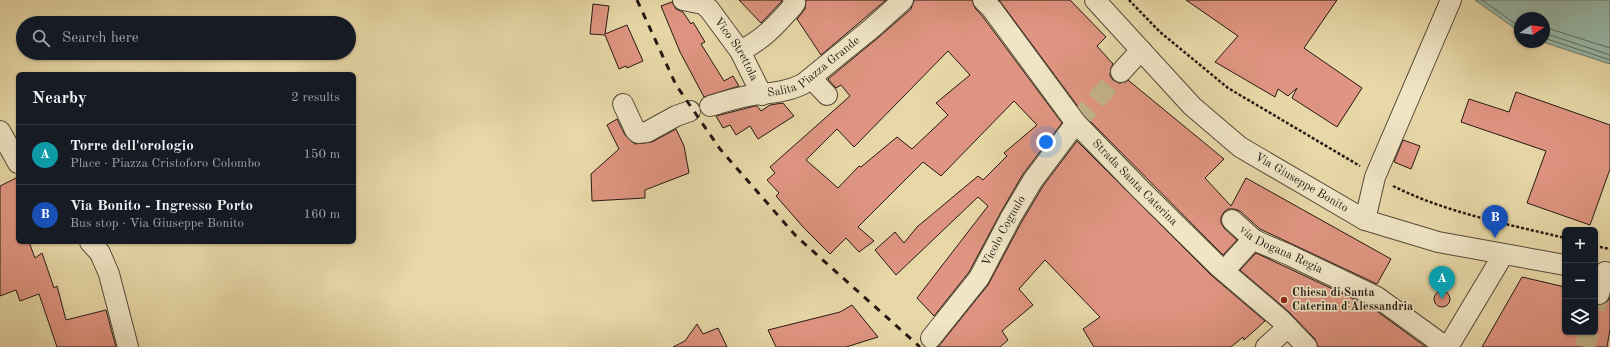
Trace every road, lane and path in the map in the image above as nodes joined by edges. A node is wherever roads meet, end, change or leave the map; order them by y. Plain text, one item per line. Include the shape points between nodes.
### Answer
1 (683, 0) edge
2 (794, 0) edge
3 (902, 0) edge
4 (983, 0) edge
5 (1095, 0) edge
6 (1129, 0) edge
7 (1451, 0) edge
8 (1141, 50) junction
9 (740, 51) junction
10 (1121, 72) tunnel mouth
11 (811, 78) junction
12 (762, 95) junction
13 (827, 95) dead end
14 (622, 104) dead end
15 (710, 106) dead end
16 (690, 111) dead end
17 (1076, 123) junction
18 (0, 131) edge
19 (16, 159) edge
20 (1375, 177) junction
21 (1232, 220) dead end
22 (1365, 220) junction
23 (1562, 237) edge
24 (1253, 238) junction
25 (92, 244) edge
26 (1598, 247) edge
27 (1610, 249) edge
28 (1503, 255) junction
29 (1562, 265) edge
30 (1224, 271) junction
31 (1603, 272) edge
32 (1599, 294) dead end
33 (1288, 327) junction
34 (931, 338) dead end
35 (128, 347) edge
36 (1266, 347) edge
37 (1308, 347) edge
38 (1447, 347) edge

1 - 9 street, Vico Strettola via 703,4 709,9
2 - 9 street via 793,6 772,30
3 - 11 street, Salita Piazza Grande
4 - 17 street, Strada Santa Caterina
5 - 8 street, Via Giuseppe Bonito
6 - 20 path via 1160,32 1228,88
7 - 20 street
8 - 10 street
8 - 22 street, Via Giuseppe Bonito via 1192,106 1240,147
9 - 12 street, Vico Strettola
11 - 12 street, Salita Piazza Grande via 790,91
11 - 13 street
12 - 15 street, Salita Piazza Grande
14 - 16 street via 638,133 647,132
17 - 30 street, Strada Santa Caterina
17 - 34 street, Vicolo Cognulo via 1033,180 979,278
18 - 19 street
20 - 22 street
20 - 23 path via 1411,195 1445,207 1494,222
21 - 24 street, via Dogana Regia
22 - 28 street, Via Giuseppe Bonito via 1438,242
24 - 30 street
24 - 38 street, via Dogana Regia via 1377,297
25 - 35 street via 100,253 109,274
26 - 27 path
28 - 29 street, Via Giuseppe Bonito
28 - 38 street
30 - 33 street, Strada Santa Caterina
31 - 32 street
33 - 36 street
33 - 37 street, Strada Santa Caterina

